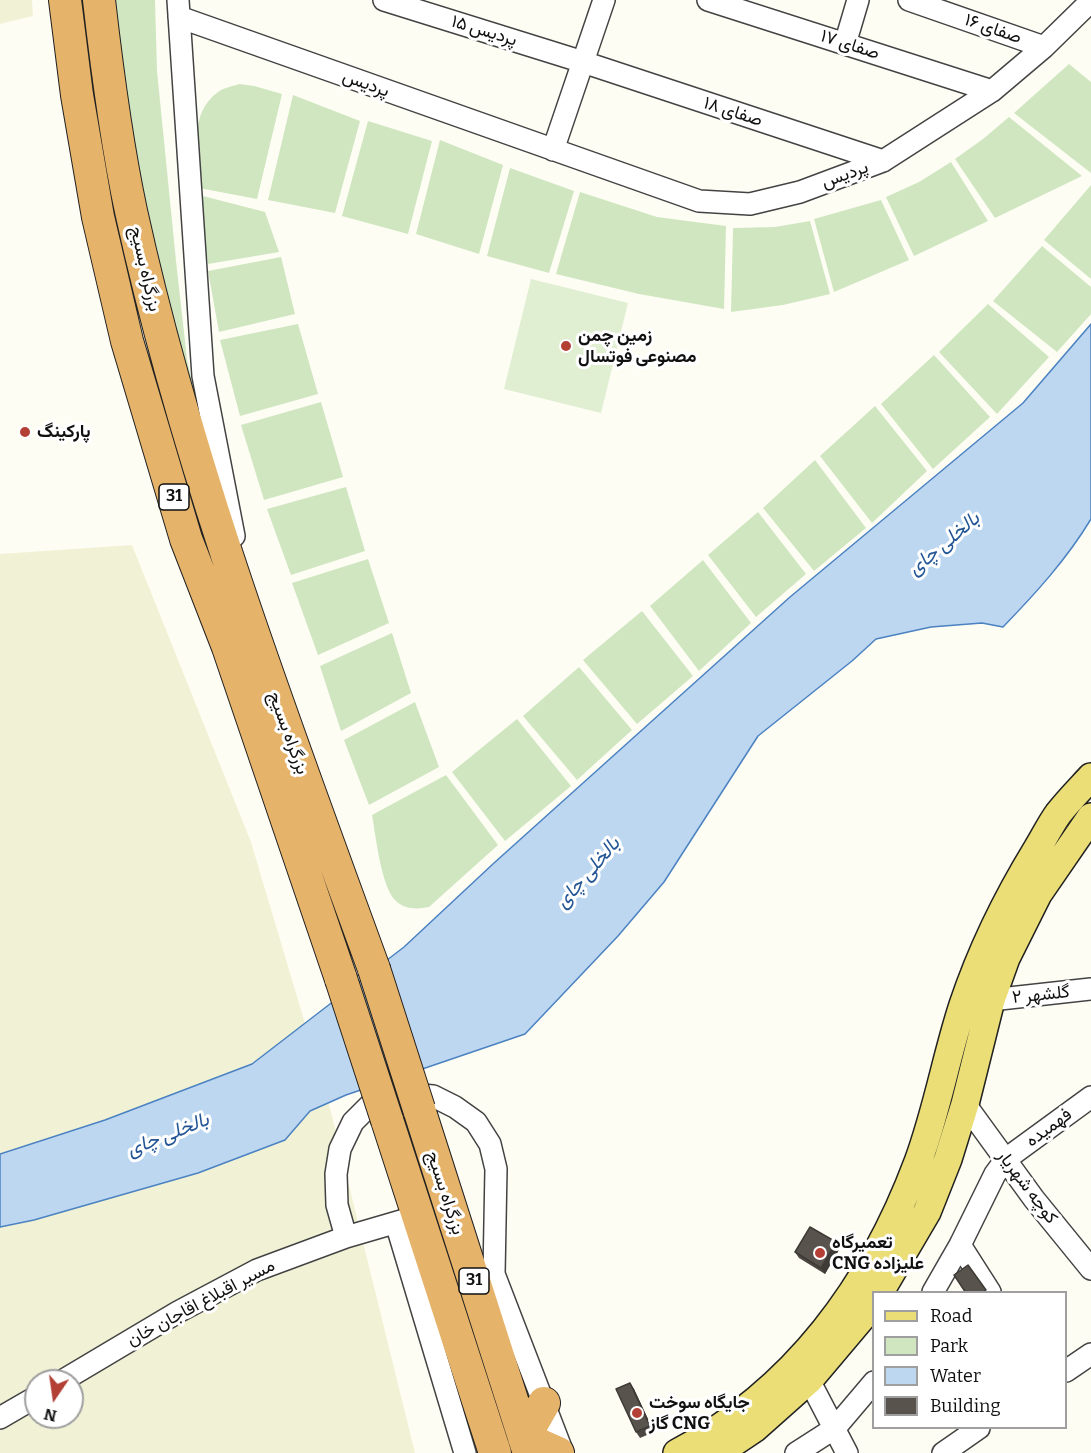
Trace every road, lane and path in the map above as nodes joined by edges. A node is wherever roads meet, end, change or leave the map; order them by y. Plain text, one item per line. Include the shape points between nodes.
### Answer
1 (65, 0) edge
2 (99, 0) edge
3 (384, 0) edge
4 (604, 0) edge
5 (708, 0) edge
6 (858, 0) edge
7 (909, 0) edge
8 (1091, 1) edge
9 (178, 8) edge
10 (845, 44) junction
11 (1044, 46) junction
12 (583, 62) junction
13 (992, 91) junction
14 (553, 150) junction
15 (883, 161) junction
16 (254, 639) junction
17 (1091, 777) edge
18 (1091, 817) edge
19 (1091, 989) edge
20 (991, 1000) junction
21 (938, 1094) junction
22 (1091, 1097) edge
23 (965, 1104) junction
24 (1006, 1159) junction
25 (407, 1220) junction
26 (346, 1237) junction
27 (960, 1245) junction
28 (1091, 1269) edge
29 (881, 1291) edge
30 (934, 1291) edge
31 (989, 1291) edge
32 (872, 1304) edge
33 (1091, 1354) edge
34 (82, 1369) edge
35 (1067, 1370) edge
36 (809, 1380) junction
37 (872, 1383) edge
38 (544, 1403) junction
39 (24, 1404) edge
40 (0, 1418) edge
41 (835, 1428) junction
42 (966, 1431) edge
43 (526, 1446) edge
44 (465, 1453) edge
45 (495, 1453) edge
46 (558, 1453) edge
47 (563, 1453) edge
48 (677, 1453) edge
49 (718, 1453) edge
50 (796, 1453) edge
51 (847, 1453) edge
52 (943, 1453) edge

1 - 25 highway, بزرگراه بسیج / 31, bridge via 98,217 127,341 186,539 228,647 387,1120
2 - 16 highway, بزرگراه بسیج / 31 via 130,209 160,333
3 - 12 street, پردیس ۱۵
4 - 12 street
5 - 10 street, صفای ۱۷
6 - 10 street
7 - 11 street, صفای ۱۶
8 - 11 street, پردیس
9 - 14 street, پردیس
9 - 16 street via 203,376
10 - 13 street, صفای ۱۷
11 - 13 street, پردیس
12 - 14 street
12 - 15 street, صفای ۱۸
13 - 15 street, پردیس
14 - 15 street, پردیس via 699,201 750,204 800,192
16 - 43 highway, بزرگراه بسیج / 31, bridge via 374,969
17 - 21 main road via 1057,815 1019,878 985,948 963,1005
18 - 20 main road via 1038,894 1006,958
19 - 20 street, گلشهر ۲
20 - 23 main road
21 - 23 main road
21 - 48 main road via 918,1162 885,1240 857,1288 789,1372 741,1413
22 - 24 street, فهمیده
23 - 24 street, کوچه شهریار
23 - 29 main road via 927,1212
24 - 27 street
24 - 28 street, کوچه شهریار
25 - 26 street, مسیر اقبلاغ اقاجان خان
25 - 44 street
25 - 45 highway, بزرگراه بسیج / 31
26 - 34 street, مسیر اقبلاغ اقاجان خان via 257,1270
26 - 38 street via 337,1205 340,1149 353,1122 370,1105 390,1096 433,1096 476,1122 490,1144 496,1169 494,1274
27 - 30 street
27 - 31 street
32 - 36 main road
33 - 35 street
36 - 41 street
36 - 49 main road via 754,1428
37 - 41 street
38 - 43 highway
38 - 47 street
39 - 40 street
41 - 50 street
41 - 51 street
42 - 52 street
43 - 46 highway

